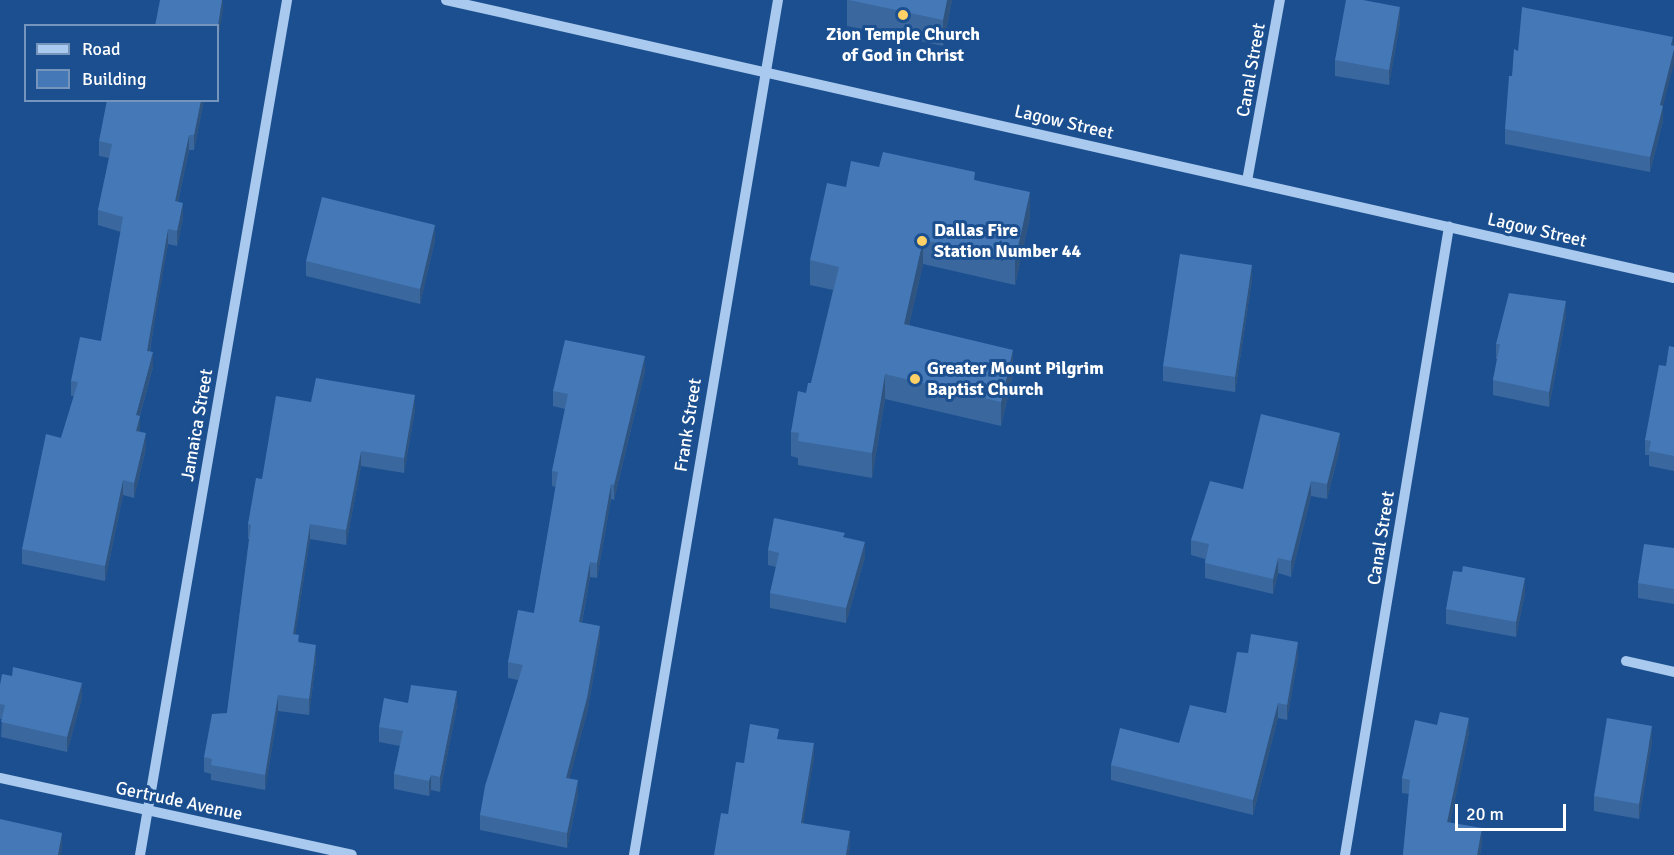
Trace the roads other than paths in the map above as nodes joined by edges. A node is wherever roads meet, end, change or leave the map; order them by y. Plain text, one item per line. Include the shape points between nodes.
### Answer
1 (287, 0) edge
2 (446, 0) edge
3 (778, 0) edge
4 (1280, 0) edge
5 (765, 70) junction
6 (1247, 181) junction
7 (1449, 227) junction
8 (1674, 278) edge
9 (1626, 661) dead end
10 (1674, 672) edge
11 (0, 778) edge
12 (148, 812) junction
13 (140, 855) edge
14 (352, 855) edge
15 (634, 855) edge
16 (1345, 855) edge

1 - 12 street, Jamaica Street
2 - 5 street, Lagow Street
3 - 5 street, Frank Street
4 - 6 street, Canal Street
5 - 6 street, Lagow Street
5 - 15 street, Frank Street
6 - 7 street, Lagow Street
7 - 8 street, Lagow Street
7 - 16 street, Canal Street
9 - 10 street
11 - 12 street, Gertrude Avenue
12 - 13 street, Jamaica Street
12 - 14 street, Gertrude Avenue

